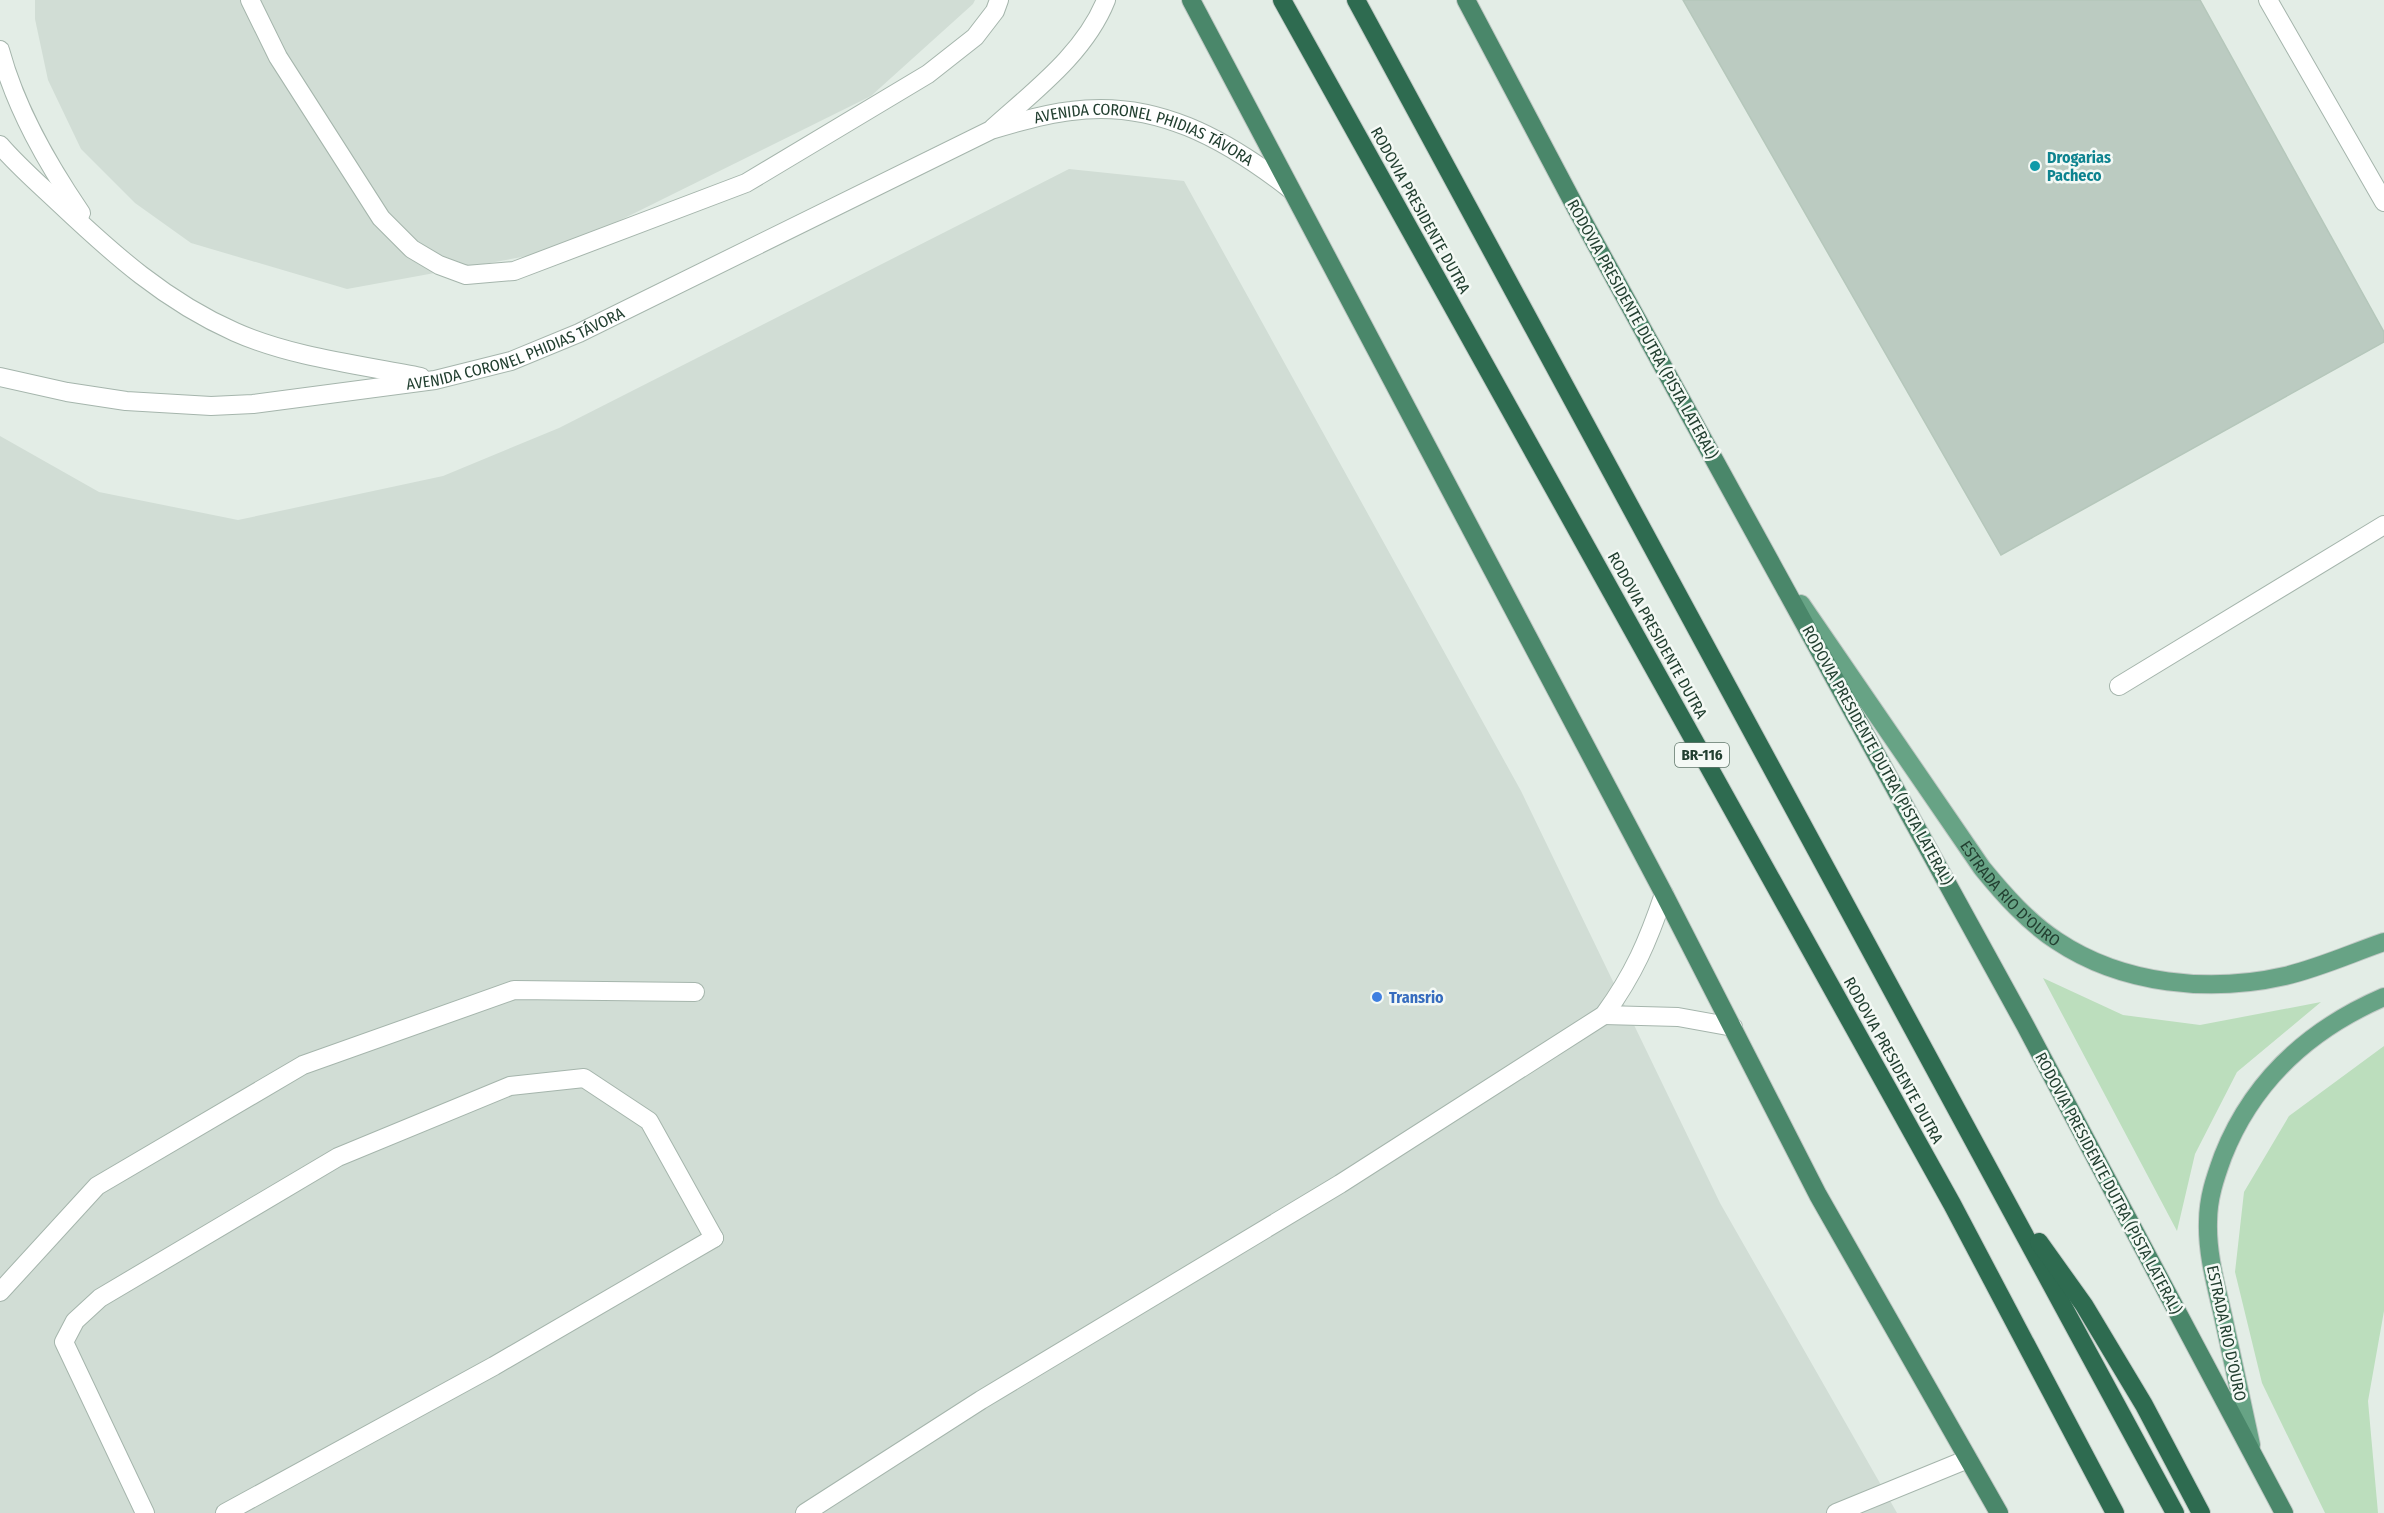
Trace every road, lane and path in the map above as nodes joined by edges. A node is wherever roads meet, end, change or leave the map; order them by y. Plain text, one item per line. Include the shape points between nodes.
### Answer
1 (250, 0) edge
2 (1106, 0) edge
3 (1191, 0) edge
4 (1282, 0) edge
5 (1356, 0) edge
6 (1466, 0) edge
7 (2268, 0) edge
8 (996, 4) edge
9 (0, 50) edge
10 (991, 130) junction
11 (0, 145) edge
12 (1290, 189) junction
13 (2384, 202) edge
14 (102, 244) junction
15 (0, 378) edge
16 (435, 380) junction
17 (2384, 525) edge
18 (1773, 564) junction
19 (2119, 686) dead end
20 (1664, 894) junction
21 (2384, 942) edge
22 (695, 992) dead end
23 (2384, 997) edge
24 (1604, 1015) junction
25 (1733, 1028) junction
26 (1999, 1189) junction
27 (0, 1292) edge
28 (2253, 1456) junction
29 (1968, 1459) junction
30 (145, 1513) edge
31 (225, 1513) edge
32 (805, 1513) edge
33 (1836, 1513) edge
34 (1999, 1513) edge
35 (2115, 1513) edge
36 (2175, 1513) edge
37 (2201, 1513) edge
38 (2284, 1513) edge

1 - 8 street via 278,57 381,218 412,249 466,275 514,271 746,183 928,74 975,37
2 - 10 street, AVENIDA CORONEL PHIDIAS TÁVORA via 1086,36 1066,60
3 - 12 highway
4 - 35 highway, RODOVIA PRESIDENTE DUTRA / BR-116 via 1952,1204
5 - 26 highway, RODOVIA PRESIDENTE DUTRA
6 - 18 highway, RODOVIA PRESIDENTE DUTRA (PISTA LATERAL)
7 - 13 street
9 - 14 street via 48,164
10 - 12 street, AVENIDA CORONEL PHIDIAS TÁVORA via 1073,110 1125,110 1156,115 1212,136
10 - 16 street, AVENIDA CORONEL PHIDIAS TÁVORA via 579,333 511,361
11 - 14 street
12 - 20 highway
14 - 16 street via 150,284 236,332 272,345
15 - 16 street, AVENIDA CORONEL PHIDIAS TÁVORA via 126,401 211,406
17 - 19 street
18 - 21 main road, ESTRADA RIO D'OURO via 1982,868 2013,903 2058,942 2122,971 2171,982 2228,984 2286,976
18 - 28 highway, RODOVIA PRESIDENTE DUTRA (PISTA LATERAL) via 2025,1025
20 - 24 street via 1647,944 1626,985
20 - 25 highway
22 - 27 street via 514,990 303,1065 97,1186
23 - 28 main road, ESTRADA RIO D'OURO via 2322,1031 2275,1070 2251,1100 2211,1187 2210,1260
24 - 25 street via 1678,1017
24 - 32 street via 1340,1184 981,1400
25 - 29 highway via 1818,1195
26 - 36 highway, RODOVIA PRESIDENTE DUTRA
26 - 37 highway via 2085,1305
28 - 38 highway, RODOVIA PRESIDENTE DUTRA (PISTA LATERAL)
29 - 33 street
29 - 34 highway
30 - 31 street via 64,1342 75,1321 100,1298 338,1157 510,1086 584,1078 649,1121 714,1238 494,1366

